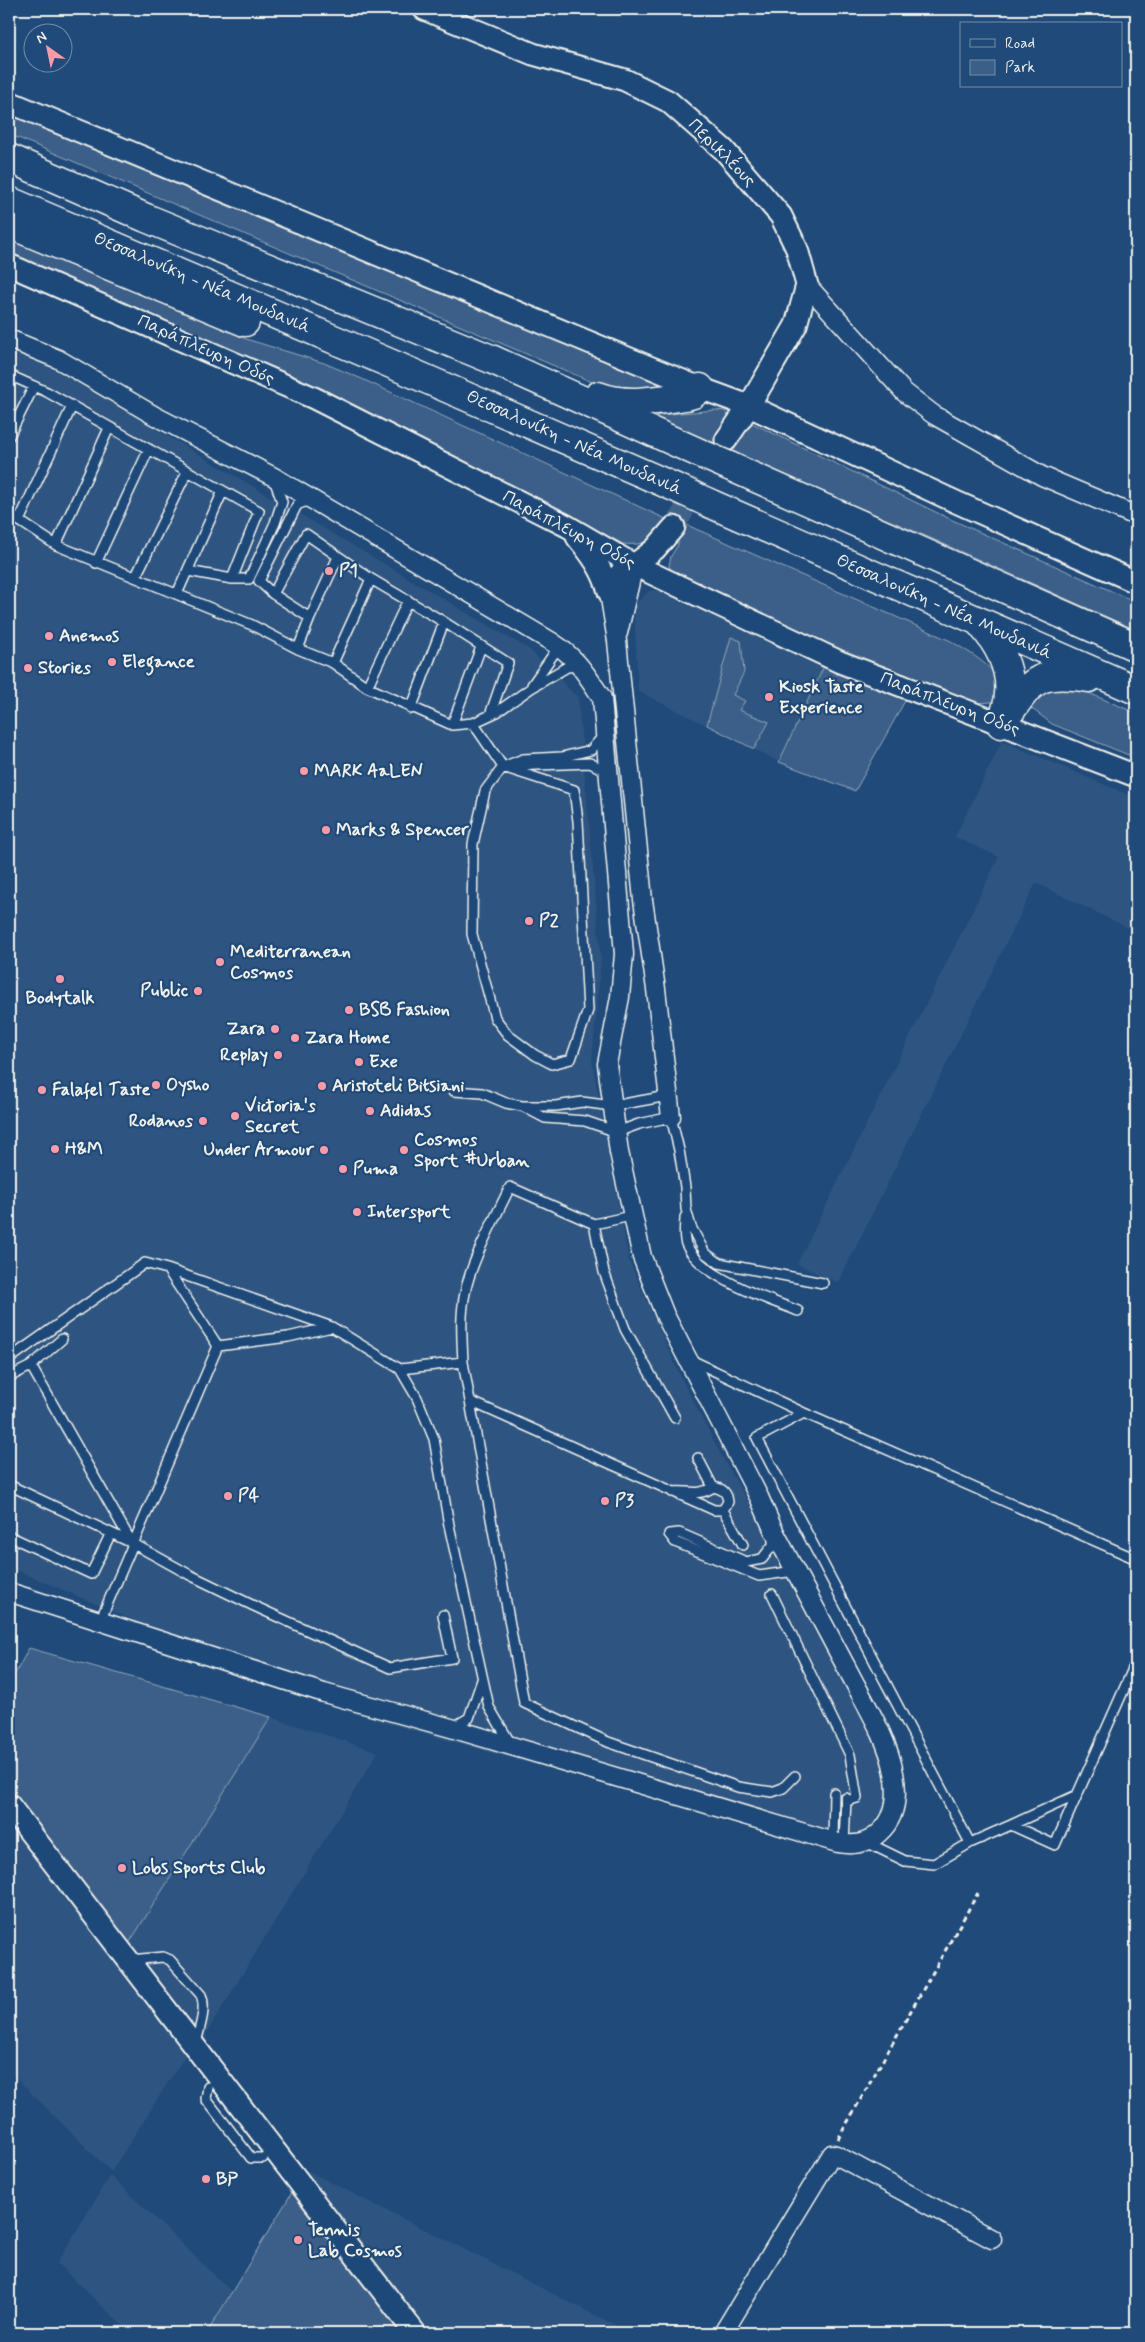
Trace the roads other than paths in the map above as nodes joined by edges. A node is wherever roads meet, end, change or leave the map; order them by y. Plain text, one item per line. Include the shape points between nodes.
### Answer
1 (436, 12) edge
2 (9, 102) edge
3 (9, 158) edge
4 (9, 201) edge
5 (9, 224) edge
6 (9, 265) edge
7 (807, 284) junction
8 (9, 339) edge
9 (491, 359) junction
10 (394, 365) junction
11 (9, 375) edge
12 (34, 386) junction
13 (700, 388) junction
14 (72, 406) junction
15 (749, 406) junction
16 (109, 428) junction
17 (9, 436) edge
18 (149, 449) junction
19 (727, 453) junction
20 (186, 472) junction
21 (274, 478) junction
22 (223, 491) junction
23 (312, 499) junction
24 (9, 514) edge
25 (1136, 516) edge
26 (19, 520) junction
27 (567, 526) junction
28 (674, 527) tunnel mouth
29 (56, 545) junction
30 (338, 557) junction
31 (96, 563) junction
32 (634, 565) junction
33 (188, 571) junction
34 (136, 576) junction
35 (232, 579) junction
36 (371, 579) junction
37 (1136, 582) edge
38 (609, 592) junction
39 (177, 594) junction
40 (273, 594) junction
41 (408, 600) junction
42 (310, 618) junction
43 (444, 622) junction
44 (981, 624) junction
45 (617, 641) junction
46 (552, 642) junction
47 (481, 647) junction
48 (1136, 647) edge
49 (298, 649) junction
50 (333, 664) junction
51 (581, 666) junction
52 (367, 687) junction
53 (530, 688) junction
54 (1136, 691) edge
55 (411, 709) junction
56 (490, 715) junction
57 (474, 723) junction
58 (1001, 724) junction
59 (452, 725) junction
60 (604, 735) junction
61 (503, 767) junction
62 (608, 772) junction
63 (1136, 776) edge
64 (454, 1091) dead end
65 (668, 1096) junction
66 (522, 1106) junction
67 (612, 1106) junction
68 (671, 1117) junction
69 (617, 1132) junction
70 (686, 1209) junction
71 (631, 1216) junction
72 (594, 1224) junction
73 (166, 1269) junction
74 (823, 1283) dead end
75 (798, 1311) dead end
76 (332, 1327) junction
77 (62, 1339) dead end
78 (218, 1346) junction
79 (688, 1358) junction
80 (9, 1359) edge
81 (463, 1362) junction
82 (31, 1366) junction
83 (400, 1369) junction
84 (9, 1378) edge
85 (472, 1402) junction
86 (804, 1413) junction
87 (675, 1418) dead end
88 (698, 1458) dead end
89 (9, 1485) edge
90 (713, 1487) junction
91 (672, 1492) junction
92 (723, 1510) junction
93 (773, 1529) junction
94 (111, 1533) junction
95 (9, 1536) edge
96 (132, 1543) junction
97 (744, 1545) dead end
98 (1136, 1559) edge
99 (796, 1571) junction
100 (9, 1592) edge
101 (772, 1594) dead end
102 (443, 1615) dead end
103 (100, 1620) junction
104 (1136, 1662) edge
105 (482, 1680) junction
106 (451, 1728) junction
107 (514, 1748) junction
108 (795, 1776) dead end
109 (834, 1793) dead end
110 (1077, 1796) junction
111 (9, 1805) edge
112 (1011, 1825) junction
113 (866, 1842) junction
114 (839, 1843) junction
115 (970, 1844) junction
116 (130, 1960) junction
117 (195, 2045) junction
118 (208, 2088) dead end
119 (270, 2156) junction
120 (992, 2239) dead end
121 (415, 2333) edge
122 (724, 2333) edge

1 - 7 street, Περικλέους via 533,54 625,80 668,101 724,150 782,216 797,249
2 - 13 street
3 - 9 highway via 146,218
4 - 10 highway, Θεσσαλονίκη - Νέα Μουδανιά
5 - 10 highway via 256,327 352,359
6 - 27 street, Παράπλευρη Οδός via 314,398
7 - 15 street via 796,325
7 - 25 street via 904,392 934,415 1042,476
8 - 21 street via 58,359 155,416
9 - 13 highway via 622,402 686,396
9 - 19 highway, bridge via 704,455
10 - 44 highway, Θεσσαλονίκη - Νέα Μουδανιά, bridge
11 - 12 lane
12 - 14 lane
12 - 17 lane
13 - 15 street
14 - 16 lane
14 - 26 lane
15 - 19 street
15 - 37 street
16 - 18 lane
16 - 29 lane
18 - 20 lane
18 - 31 lane
19 - 48 highway
20 - 22 lane
20 - 34 lane
21 - 23 street
21 - 35 lane via 282,502 276,523 249,579
22 - 33 lane
22 - 35 lane via 259,511
23 - 40 lane via 297,505 259,581
23 - 46 street
24 - 26 lane
26 - 29 lane
27 - 32 street, Παράπλευρη Οδός
27 - 38 street via 596,560
28 - 32 street via 655,549
29 - 31 lane
30 - 36 lane
30 - 40 lane via 306,534
30 - 42 lane
31 - 34 lane
32 - 38 street via 622,569
32 - 45 street
32 - 58 street, Παράπλευρη Οδός via 840,662
33 - 35 lane
33 - 39 lane
34 - 39 lane
36 - 41 lane
36 - 50 lane
38 - 45 street
39 - 49 lane via 252,625
40 - 42 lane
41 - 43 lane
41 - 52 lane
42 - 49 lane
43 - 47 lane
43 - 55 lane
44 - 54 highway, Θεσσαλονίκη - Νέα Μουδανιά
44 - 58 highway via 995,640 1009,679 1010,700
45 - 65 street via 643,900
46 - 51 street
46 - 53 lane via 555,652
47 - 56 lane via 508,663
47 - 59 lane
49 - 50 lane
50 - 52 lane
51 - 53 lane via 567,667
51 - 60 street via 602,698
52 - 55 lane
53 - 56 lane
54 - 58 highway via 1074,676 1039,678 1024,690
55 - 59 lane
56 - 57 lane
57 - 59 lane
57 - 61 lane
58 - 63 street, Παράπλευρη Οδός
60 - 61 lane via 591,750 562,757 522,759
60 - 62 street
61 - 61 lane via 485,791 473,844 472,934 495,1018 508,1035 552,1064 571,1059 588,1010 579,829 574,790
61 - 62 lane via 590,763
62 - 67 street via 624,954 607,1064
64 - 66 lane via 482,1093
65 - 67 lane
65 - 68 street
66 - 67 lane via 582,1102
66 - 69 lane via 546,1118 585,1122
67 - 69 street
68 - 69 lane
68 - 70 lane via 684,1178
69 - 71 street
70 - 74 lane via 691,1227 705,1253 719,1263
70 - 75 lane via 686,1244 709,1270 755,1294
71 - 72 lane
71 - 79 street via 642,1257 665,1315
72 - 81 lane via 510,1187 465,1293
72 - 87 lane via 604,1272 625,1329
73 - 76 lane
73 - 78 lane
73 - 80 lane via 145,1263
76 - 78 lane via 288,1337
76 - 83 lane
77 - 82 lane
78 - 96 lane
79 - 86 lane
79 - 93 street
81 - 83 lane
81 - 85 lane
82 - 84 lane
82 - 96 lane
83 - 105 lane via 417,1398 434,1439
85 - 91 lane
85 - 108 lane via 524,1703 608,1742 738,1787 772,1792 783,1788
86 - 98 lane
86 - 115 lane via 756,1438
88 - 90 lane
89 - 94 lane
90 - 91 lane via 694,1494 681,1490
90 - 92 lane via 721,1488 727,1494 728,1502
91 - 92 lane via 714,1510
92 - 97 lane
93 - 99 street
93 - 99 lane via 773,1546 762,1559 746,1562 679,1533 669,1534 675,1542 759,1576
94 - 95 lane via 91,1574
94 - 96 lane
96 - 102 lane via 246,1602 390,1668 452,1658
96 - 103 lane
99 - 113 street via 875,1724 894,1771 896,1799 892,1816 882,1830
100 - 103 street
101 - 114 lane via 850,1755 857,1798 848,1799
103 - 106 street via 324,1693
104 - 110 lane
105 - 106 lane via 469,1718
105 - 107 lane via 489,1707
106 - 107 street
107 - 114 street
109 - 114 lane
110 - 112 lane
110 - 112 lane via 1055,1845
111 - 116 street
112 - 115 lane
113 - 114 street
113 - 115 lane via 906,1861 934,1864
116 - 117 street
116 - 117 lane via 162,1957 170,1960 201,1995 203,2009
117 - 119 street
118 - 119 lane via 206,2099 251,2158
119 - 121 street
120 - 122 street via 832,2154

